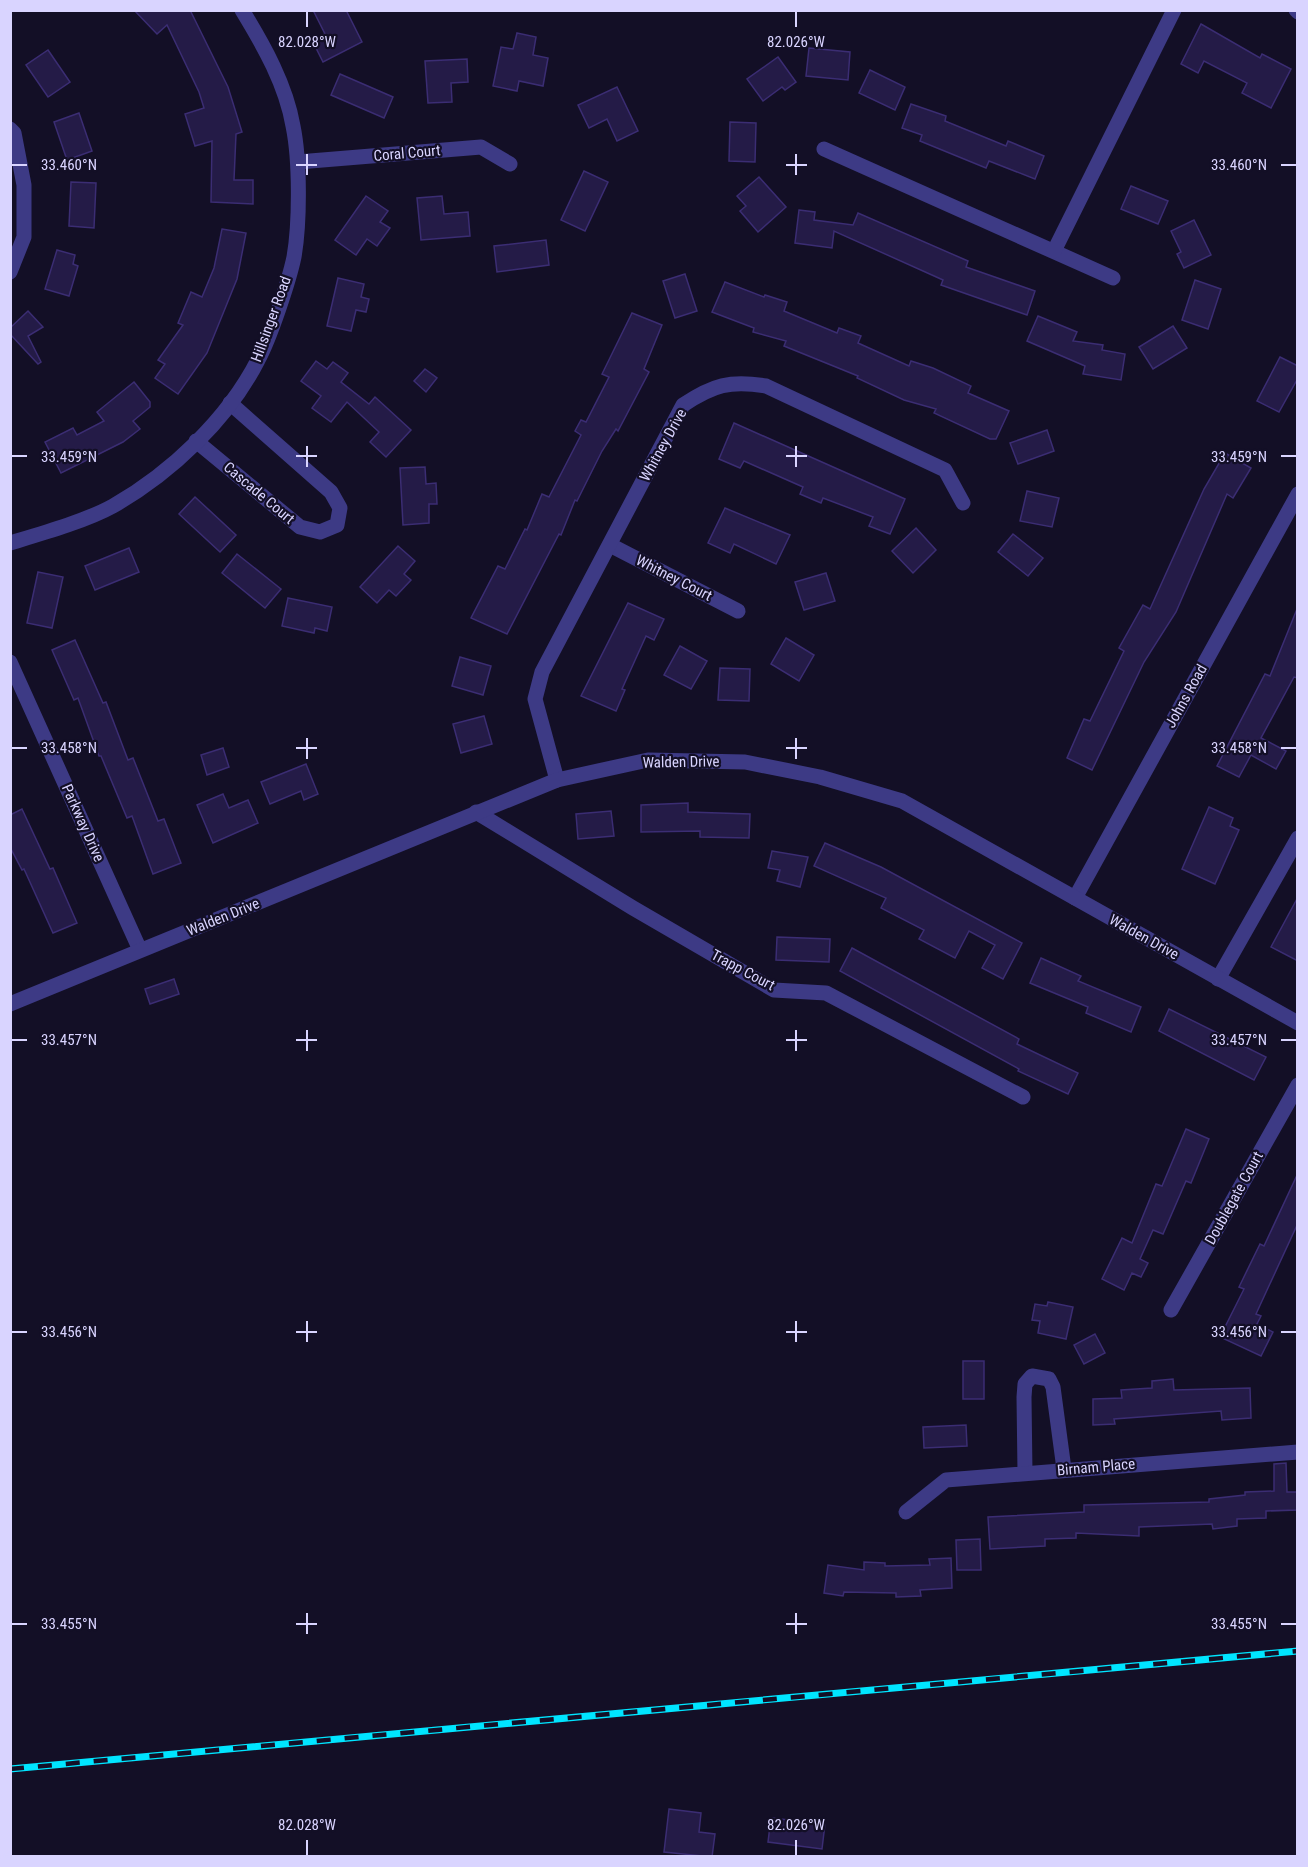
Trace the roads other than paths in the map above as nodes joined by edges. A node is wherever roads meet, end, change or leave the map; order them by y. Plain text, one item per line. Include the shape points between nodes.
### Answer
1 (242, 10) edge
2 (1174, 10) edge
3 (10, 129) edge
4 (824, 148) dead end
5 (298, 162) junction
6 (510, 164) dead end
7 (1054, 251) junction
8 (10, 272) edge
9 (1113, 278) dead end
10 (230, 403) junction
11 (196, 441) junction
12 (1298, 494) edge
13 (963, 502) dead end
14 (10, 543) edge
15 (609, 545) junction
16 (738, 611) dead end
17 (10, 662) edge
18 (557, 780) junction
19 (476, 812) junction
20 (1298, 838) edge
21 (1075, 898) junction
22 (140, 950) junction
23 (1218, 979) junction
24 (10, 1004) edge
25 (1298, 1023) edge
26 (1298, 1085) edge
27 (1023, 1098) dead end
28 (1171, 1310) dead end
29 (1298, 1452) edge
30 (1064, 1469) junction
31 (1025, 1473) junction
32 (906, 1512) dead end

1 - 5 street, Hillsinger Road via 283,87
2 - 7 street
3 - 8 street via 24,185 24,237
4 - 7 street
5 - 6 street, Coral Court via 481,147
5 - 10 street, Hillsinger Road via 294,257 258,360
7 - 9 street
10 - 11 street, Hillsinger Road
10 - 11 street, Cascade Court via 331,492 340,508 337,525 320,532 300,527
11 - 14 street, Hillsinger Road via 159,476 112,507
12 - 21 street, Johns Road
13 - 15 street, Whitney Drive via 945,470 766,386 740,381 709,388 683,405
15 - 16 street, Whitney Court
15 - 18 street, Whitney Drive via 543,672 535,699
17 - 22 street, Parkway Drive
18 - 19 street, Walden Drive
18 - 21 street, Walden Drive via 648,760 744,762 820,777 902,801
19 - 22 street, Walden Drive
19 - 27 street, Trapp Court via 774,990 826,993
20 - 23 street
21 - 23 street, Walden Drive
22 - 24 street, Walden Drive
23 - 25 street, Walden Drive
26 - 28 street, Doublegate Court
29 - 30 street, Birnam Place
30 - 31 street, Birnam Place
30 - 31 street via 1053,1387 1049,1379 1032,1376 1025,1384 1024,1397
31 - 32 street, Birnam Place via 946,1480

